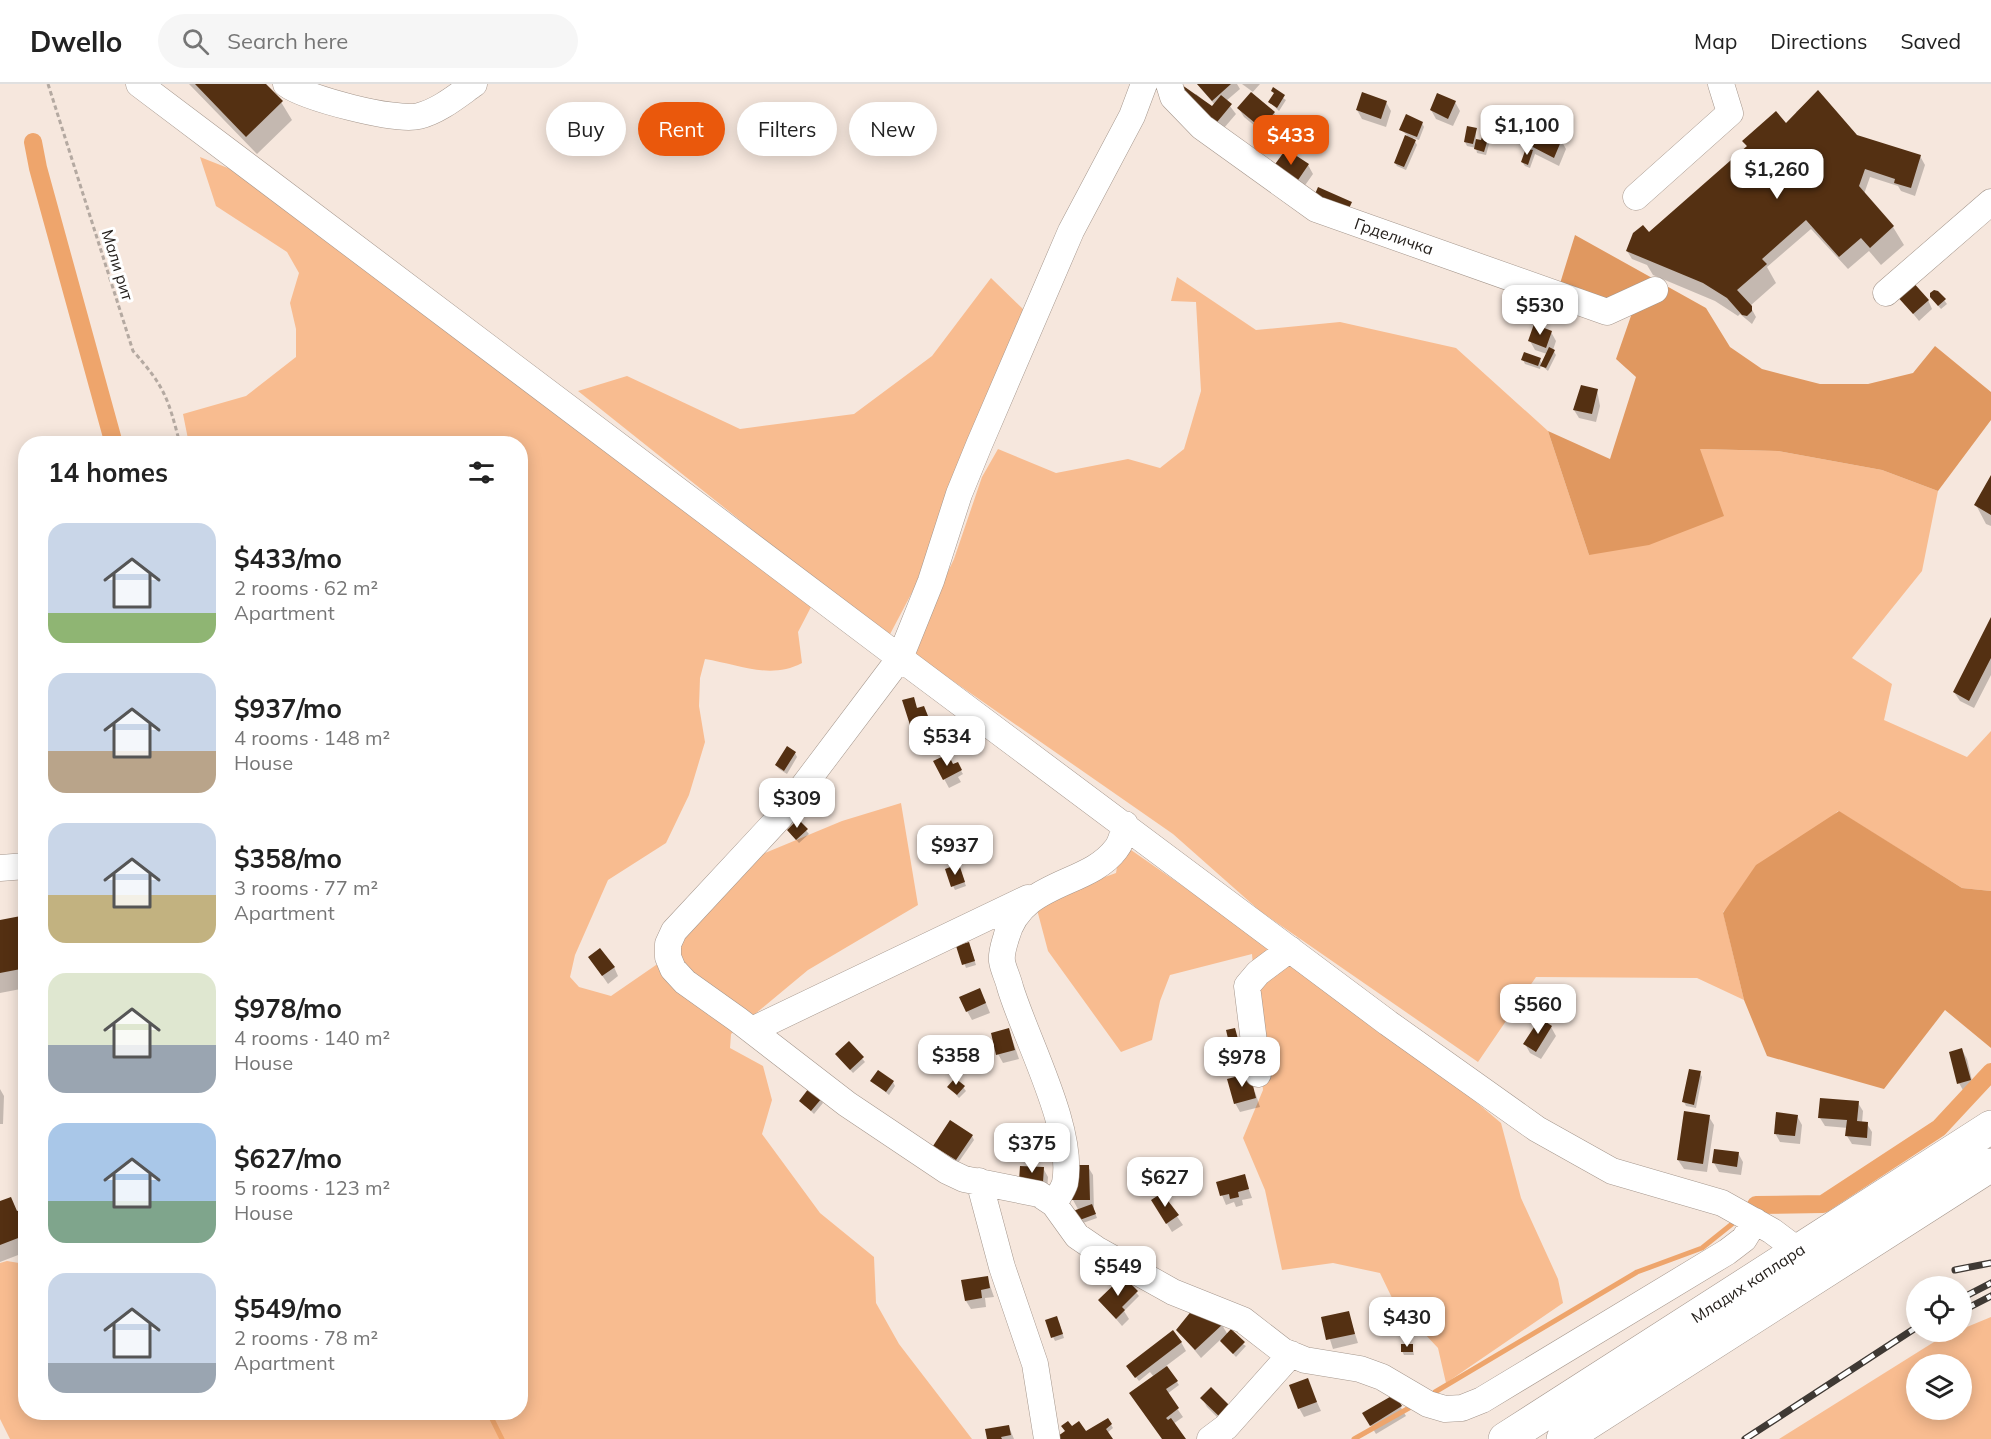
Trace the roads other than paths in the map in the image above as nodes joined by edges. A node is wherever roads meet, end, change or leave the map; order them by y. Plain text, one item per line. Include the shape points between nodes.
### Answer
1 (139, 84) edge
2 (286, 84) edge
3 (474, 84) edge
4 (1144, 84) edge
5 (1168, 84) edge
6 (1721, 84) edge
7 (1636, 197) dead end
8 (1991, 202) edge
9 (1655, 290) dead end
10 (1887, 293) dead end
11 (900, 658) junction
12 (1125, 824) junction
13 (18, 867) edge
14 (0, 868) edge
15 (1038, 894) junction
16 (1290, 949) junction
17 (752, 1030) junction
18 (1258, 1074) dead end
19 (1991, 1127) edge
20 (1991, 1165) edge
21 (979, 1181) junction
22 (1054, 1204) junction
23 (1755, 1221) junction
24 (1792, 1246) dead end
25 (1291, 1354) junction
26 (1047, 1439) edge
27 (1210, 1439) edge
28 (1505, 1439) edge
29 (1563, 1439) edge

1 - 11 lane
2 - 3 lane via 305,95 399,117 416,117 431,113
4 - 11 lane via 1132,116 1071,231 979,445
5 - 9 lane, Грделичка via 1173,97 1202,127 1316,209 1606,312
6 - 7 lane via 1730,114
8 - 10 lane
11 - 12 lane
11 - 17 lane via 780,817 674,931 668,944 673,969 685,982
12 - 15 lane via 1118,847 1096,867
12 - 16 lane
13 - 14 lane
15 - 17 lane
15 - 22 lane via 1008,931 1002,961 1059,1124 1065,1153 1065,1184
16 - 18 lane via 1258,972 1247,986
16 - 23 lane via 1558,1142 1612,1171 1713,1200
17 - 21 lane via 913,1150 964,1179
19 - 28 highway, Младих каплара
20 - 29 highway, Младих каплара
21 - 22 lane via 1029,1191
21 - 26 lane via 1002,1267 1035,1364
22 - 25 lane via 1077,1236 1096,1249 1173,1292 1243,1320
23 - 24 lane
23 - 25 lane via 1744,1239 1727,1252 1482,1400 1462,1408 1428,1404 1360,1369
25 - 27 lane via 1226,1427

